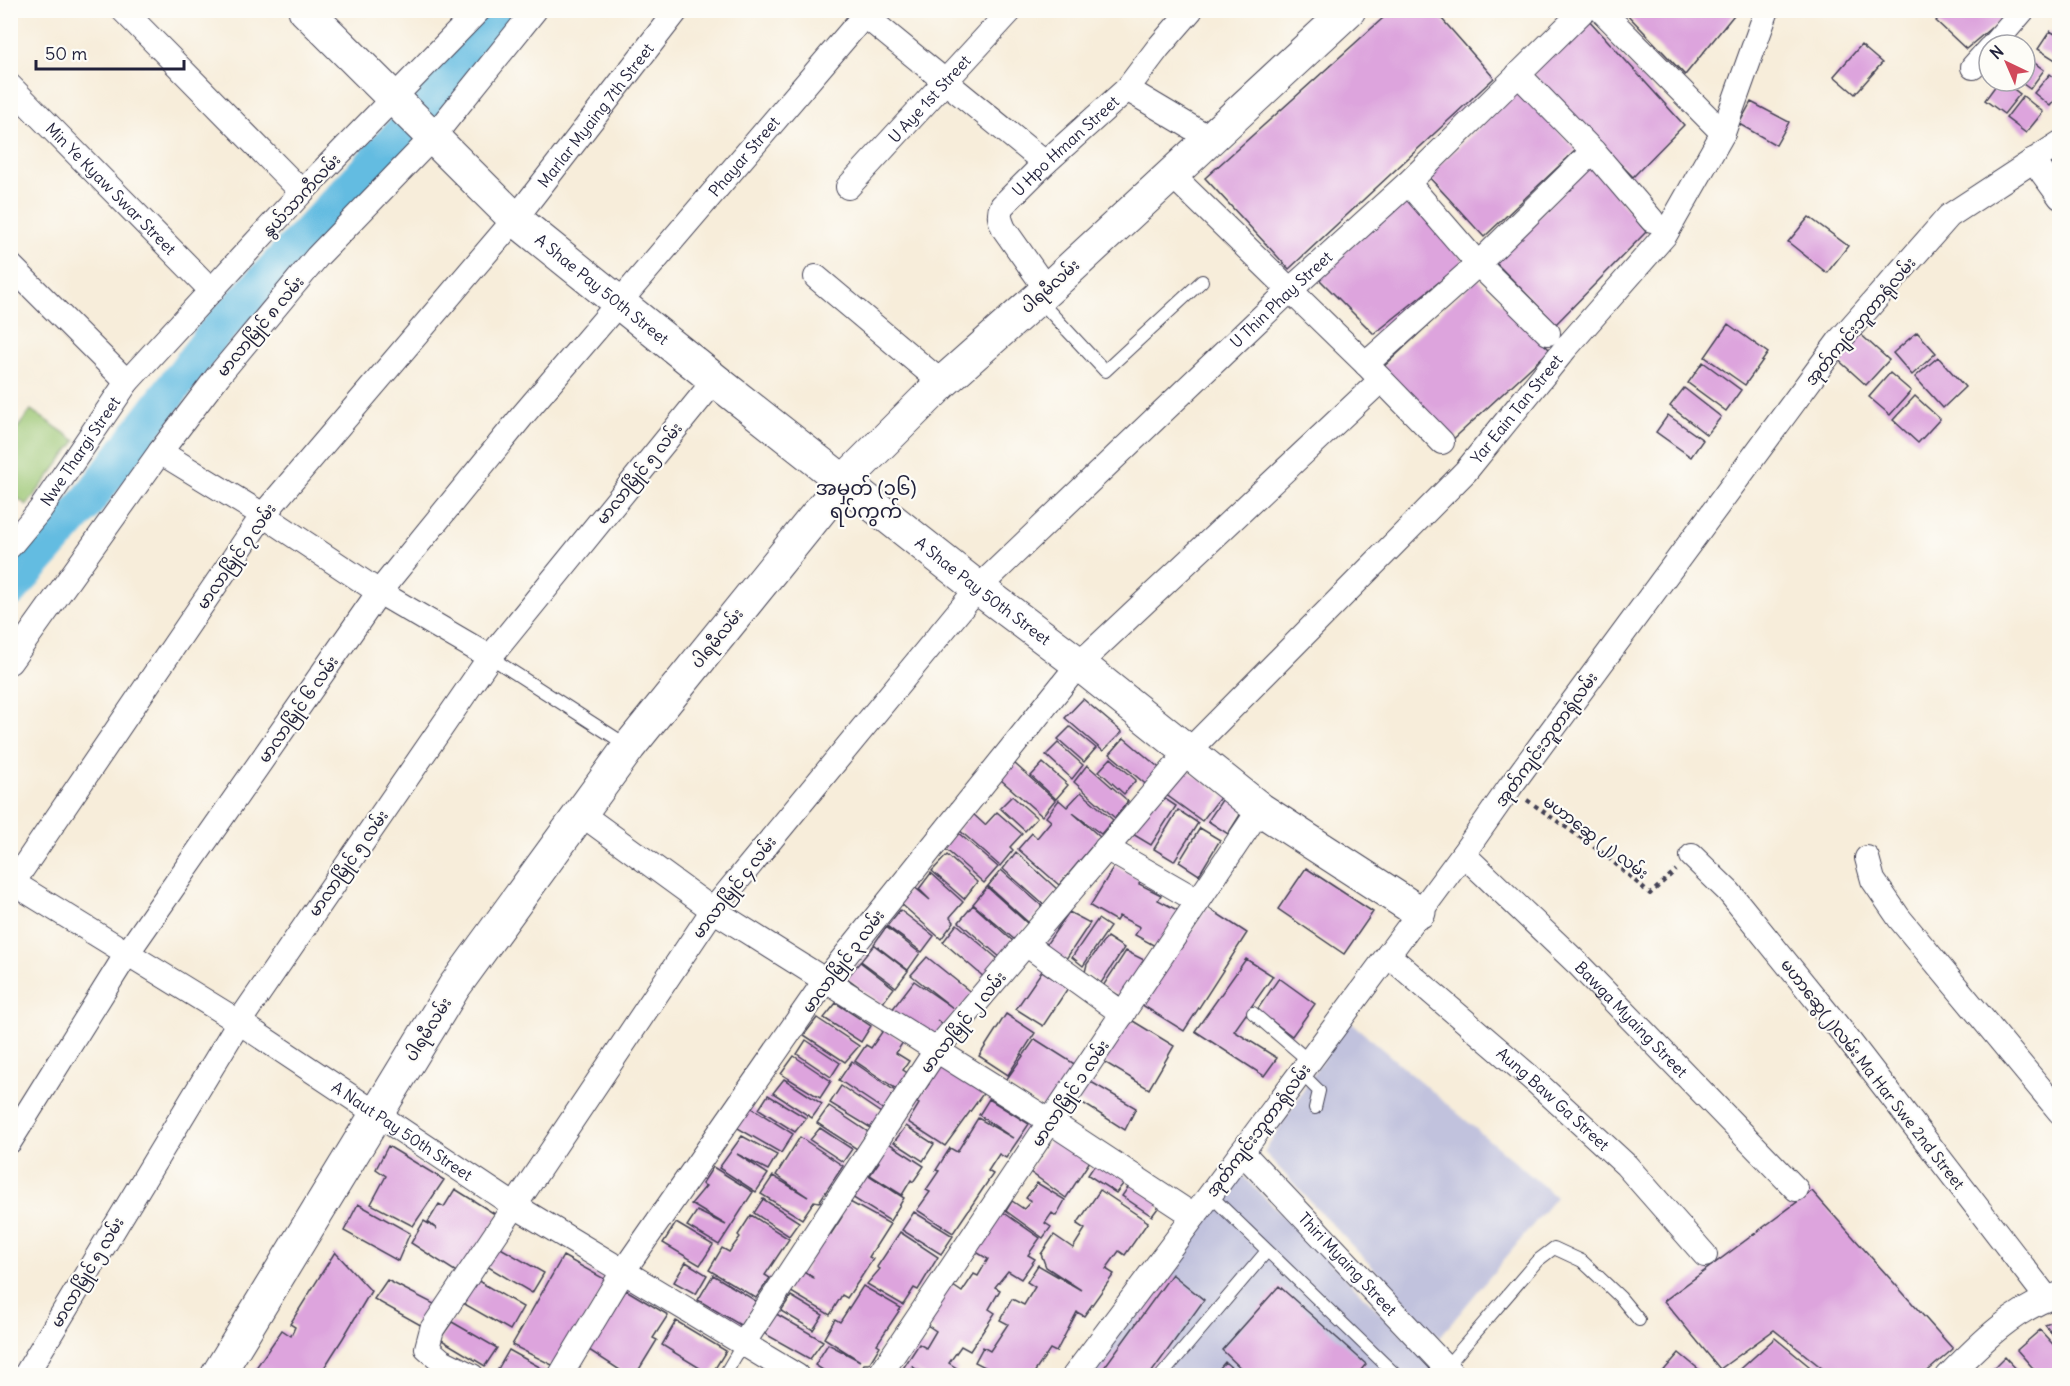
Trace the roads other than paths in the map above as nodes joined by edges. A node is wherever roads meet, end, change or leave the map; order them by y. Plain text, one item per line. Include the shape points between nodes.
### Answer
1 (123, 10) edge
2 (305, 10) edge
3 (479, 10) edge
4 (536, 10) edge
5 (677, 10) edge
6 (1011, 10) edge
7 (1191, 10) edge
8 (1349, 10) edge
9 (1584, 10) edge
10 (1601, 10) edge
11 (1767, 10) edge
12 (2023, 10) edge
13 (864, 12) edge
14 (2003, 33) edge
15 (1977, 62) edge
16 (1973, 67) dead end
17 (1518, 75) junction
18 (945, 81) junction
19 (10, 86) edge
20 (1127, 88) junction
21 (396, 102) junction
22 (1723, 133) junction
23 (430, 135) junction
24 (1210, 139) junction
25 (2060, 142) edge
26 (1593, 151) junction
27 (2033, 160) junction
28 (1045, 162) junction
29 (1172, 175) junction
30 (1408, 183) junction
31 (848, 187) dead end
32 (302, 192) junction
33 (2060, 197) edge
34 (515, 219) junction
35 (1652, 220) dead end
36 (1478, 264) junction
37 (10, 266) edge
38 (816, 277) dead end
39 (1202, 281) dead end
40 (1290, 290) junction
41 (212, 291) junction
42 (1042, 294) junction
43 (619, 301) junction
44 (1548, 333) dead end
45 (1374, 372) junction
46 (715, 380) junction
47 (127, 382) junction
48 (942, 383) junction
49 (1442, 442) dead end
50 (160, 452) junction
51 (844, 481) junction
52 (263, 515) junction
53 (10, 546) edge
54 (978, 588) junction
55 (379, 592) junction
56 (490, 657) junction
57 (10, 662) edge
58 (1079, 664) junction
59 (629, 747) junction
60 (1188, 752) junction
61 (1260, 809) junction
62 (580, 813) junction
63 (1106, 848) junction
64 (1463, 854) junction
65 (1692, 856) road end
66 (1867, 858) dead end
67 (12, 884) edge
68 (1198, 901) junction
69 (713, 910) junction
70 (1419, 912) junction
71 (1026, 944) junction
72 (128, 952) junction
73 (1388, 955) junction
74 (825, 981) junction
75 (1253, 1012) dead end
76 (1123, 1014) junction
77 (239, 1022) junction
78 (937, 1050) junction
79 (1305, 1067) junction
80 (1315, 1108) dead end
81 (376, 1112) junction
82 (2060, 1112) edge
83 (1051, 1122) junction
84 (10, 1142) edge
85 (1242, 1152) junction
86 (1796, 1189) dead end
87 (1210, 1195) junction
88 (515, 1206) junction
89 (1194, 1216) junction
90 (1267, 1251) junction
91 (1706, 1255) dead end
92 (624, 1270) junction
93 (2053, 1296) edge
94 (1639, 1320) dead end
95 (744, 1342) junction
96 (1450, 1371) edge
97 (25, 1376) edge
98 (217, 1376) edge
99 (472, 1376) edge
100 (560, 1376) edge
101 (724, 1376) edge
102 (797, 1376) edge
103 (879, 1376) edge
104 (1074, 1376) edge
105 (1161, 1376) edge
106 (1397, 1376) edge
107 (1948, 1376) edge

1 - 32 street
2 - 21 main road, A Shae Pay 50th Street
3 - 21 street, နွယ်သာကီလမ်း
4 - 23 street, မာလာမြိုင် ၈ လမ်း
5 - 34 street, Marlar Myaing 7th Street
6 - 18 street, U Aye 1st Street
7 - 20 street, U Hpo Hman Street
8 - 24 main road, ပါရမီလမ်း
9 - 17 street, U Thin Phay Street
10 - 22 street
11 - 22 street, Yar Eain Tan Street
12 - 14 street
13 - 18 street
13 - 43 street, Phayar Street
15 - 16 street
17 - 26 street
17 - 30 street, U Thin Phay Street
18 - 28 street
18 - 31 street, U Aye 1st Street
19 - 41 street, Min Ye Kyaw Swar Street
20 - 24 street
20 - 28 street, U Hpo Hman Street
21 - 23 main road, A Shae Pay 50th Street
21 - 32 street, နွယ်သာကီလမ်း
22 - 60 street, Yar Eain Tan Street via 1665,235 1466,471
23 - 34 main road, A Shae Pay 50th Street
23 - 50 street, မာလာမြိုင် ၈ လမ်း via 317,257
24 - 29 main road, ပါရမီလမ်း
25 - 27 street, အုတ်ကျင်းဘူတာရုံလမ်း
26 - 35 street
26 - 36 street, မာလာမြိုင် ၃ လမ်း
27 - 33 street
27 - 64 street, အုတ်ကျင်းဘူတာရုံလမ်း via 1949,216 1839,341
28 - 42 street, U Hpo Hman Street via 999,211 1004,229
29 - 40 street
29 - 42 main road, ပါရမီလမ်း
30 - 36 street
30 - 40 street, U Thin Phay Street
32 - 41 street, နွယ်သာကီလမ်း
34 - 43 main road, A Shae Pay 50th Street
34 - 52 street, မာလာမြိုင် ၇ လမ်း
36 - 44 street
36 - 45 street, မာလာမြိုင် ၃ လမ်း
37 - 47 street
38 - 48 street
39 - 42 lane via 1106,371
40 - 45 street
40 - 54 street, U Thin Phay Street
41 - 47 street, နွယ်သာကီလမ်း
42 - 48 main road, ပါရမီလမ်း
43 - 46 main road, A Shae Pay 50th Street
43 - 55 street, မာလာမြိုင် ၆ လမ်း
45 - 49 street
45 - 58 street, မာလာမြိုင် ၃ လမ်း
46 - 51 main road, A Shae Pay 50th Street
46 - 56 street, မာလာမြိုင် ၅ လမ်း
47 - 53 street, Nwe Thargi Street via 40,510
48 - 51 main road, ပါရမီလမ်း
50 - 52 street
50 - 57 street, မာလာမြိုင် ၈ လမ်း
51 - 54 main road, A Shae Pay 50th Street
51 - 59 main road, ပါရမီလမ်း
52 - 55 street
52 - 67 street, မာလာမြိုင် ၇ လမ်း
54 - 58 main road, A Shae Pay 50th Street
54 - 69 street, မာလာမြိုင် ၄ လမ်း
55 - 56 street
55 - 72 street, မာလာမြိုင် ၆ လမ်း
56 - 59 lane
56 - 77 street, မာလာမြိုင် ၅ လမ်း
58 - 60 main road, A Shae Pay 50th Street
58 - 74 street, မာလာမြိုင် ၃ လမ်း
59 - 62 main road, ပါရမီလမ်း
60 - 61 main road, A Shae Pay 50th Street
60 - 63 street, မာလာမြိုင် ၂ လမ်း
61 - 68 street, မာလာမြိုင် ၁ လမ်း
61 - 70 main road, A Shae Pay 50th Street
62 - 69 street
62 - 81 main road, ပါရမီလမ်း via 454,987
63 - 68 street
63 - 71 street, မာလာမြိုင် ၂ လမ်း
64 - 70 street, အုတ်ကျင်းဘူတာရုံလမ်း
64 - 86 street, Bawga Myaing Street via 1578,964
65 - 93 street, မဟာဆွေ(၂)လမ်း Ma Har Swe 2nd Street via 1729,892
66 - 82 street via 1873,880 1899,918
67 - 72 street, A Naut Pay 50th Street
68 - 76 street, မာလာမြိုင် ၁ လမ်း
69 - 74 street
69 - 88 street, မာလာမြိုင် ၄ လမ်း
70 - 73 street, အုတ်ကျင်းဘူတာရုံလမ်း
71 - 76 street
71 - 78 street, မာလာမြိုင် ၂ လမ်း
72 - 77 street, A Naut Pay 50th Street
72 - 84 street, မာလာမြိုင် ၆ လမ်း
73 - 79 street, အုတ်ကျင်းဘူတာရုံလမ်း
73 - 91 street, Aung Baw Ga Street via 1626,1165
74 - 78 street
74 - 92 street, မာလာမြိုင် ၃ လမ်း
75 - 79 lane
76 - 83 street, မာလာမြိုင် ၁ လမ်း
77 - 81 street, A Naut Pay 50th Street
77 - 97 street, မာလာမြိုင် ၅ လမ်း
78 - 83 street
78 - 95 street, မာလာမြိုင် ၂ လမ်း
79 - 80 lane via 1319,1091
79 - 85 street, အုတ်ကျင်းဘူတာရုံလမ်း
81 - 88 street, A Naut Pay 50th Street
81 - 98 main road, ပါရမီလမ်း
83 - 89 street
83 - 103 street, မာလာမြိုင် ၁ လမ်း
85 - 87 street, အုတ်ကျင်းဘူတာရုံလမ်း
85 - 96 street, Thiri Myaing Street
87 - 89 street, အုတ်ကျင်းဘူတာရုံလမ်း
87 - 90 lane
88 - 92 street, A Naut Pay 50th Street
88 - 99 street, မာလာမြိုင် ၄ လမ်း via 432,1329 427,1348 442,1361
89 - 104 street, အုတ်ကျင်းဘူတာရုံလမ်း
90 - 105 lane
90 - 106 lane
92 - 95 street, A Naut Pay 50th Street
92 - 100 street, မာလာမြိုင် ၃ လမ်း
93 - 107 street via 1994,1331
94 - 96 lane via 1582,1261 1554,1248 1537,1261
95 - 101 lane
95 - 102 street, A Naut Pay 50th Street

